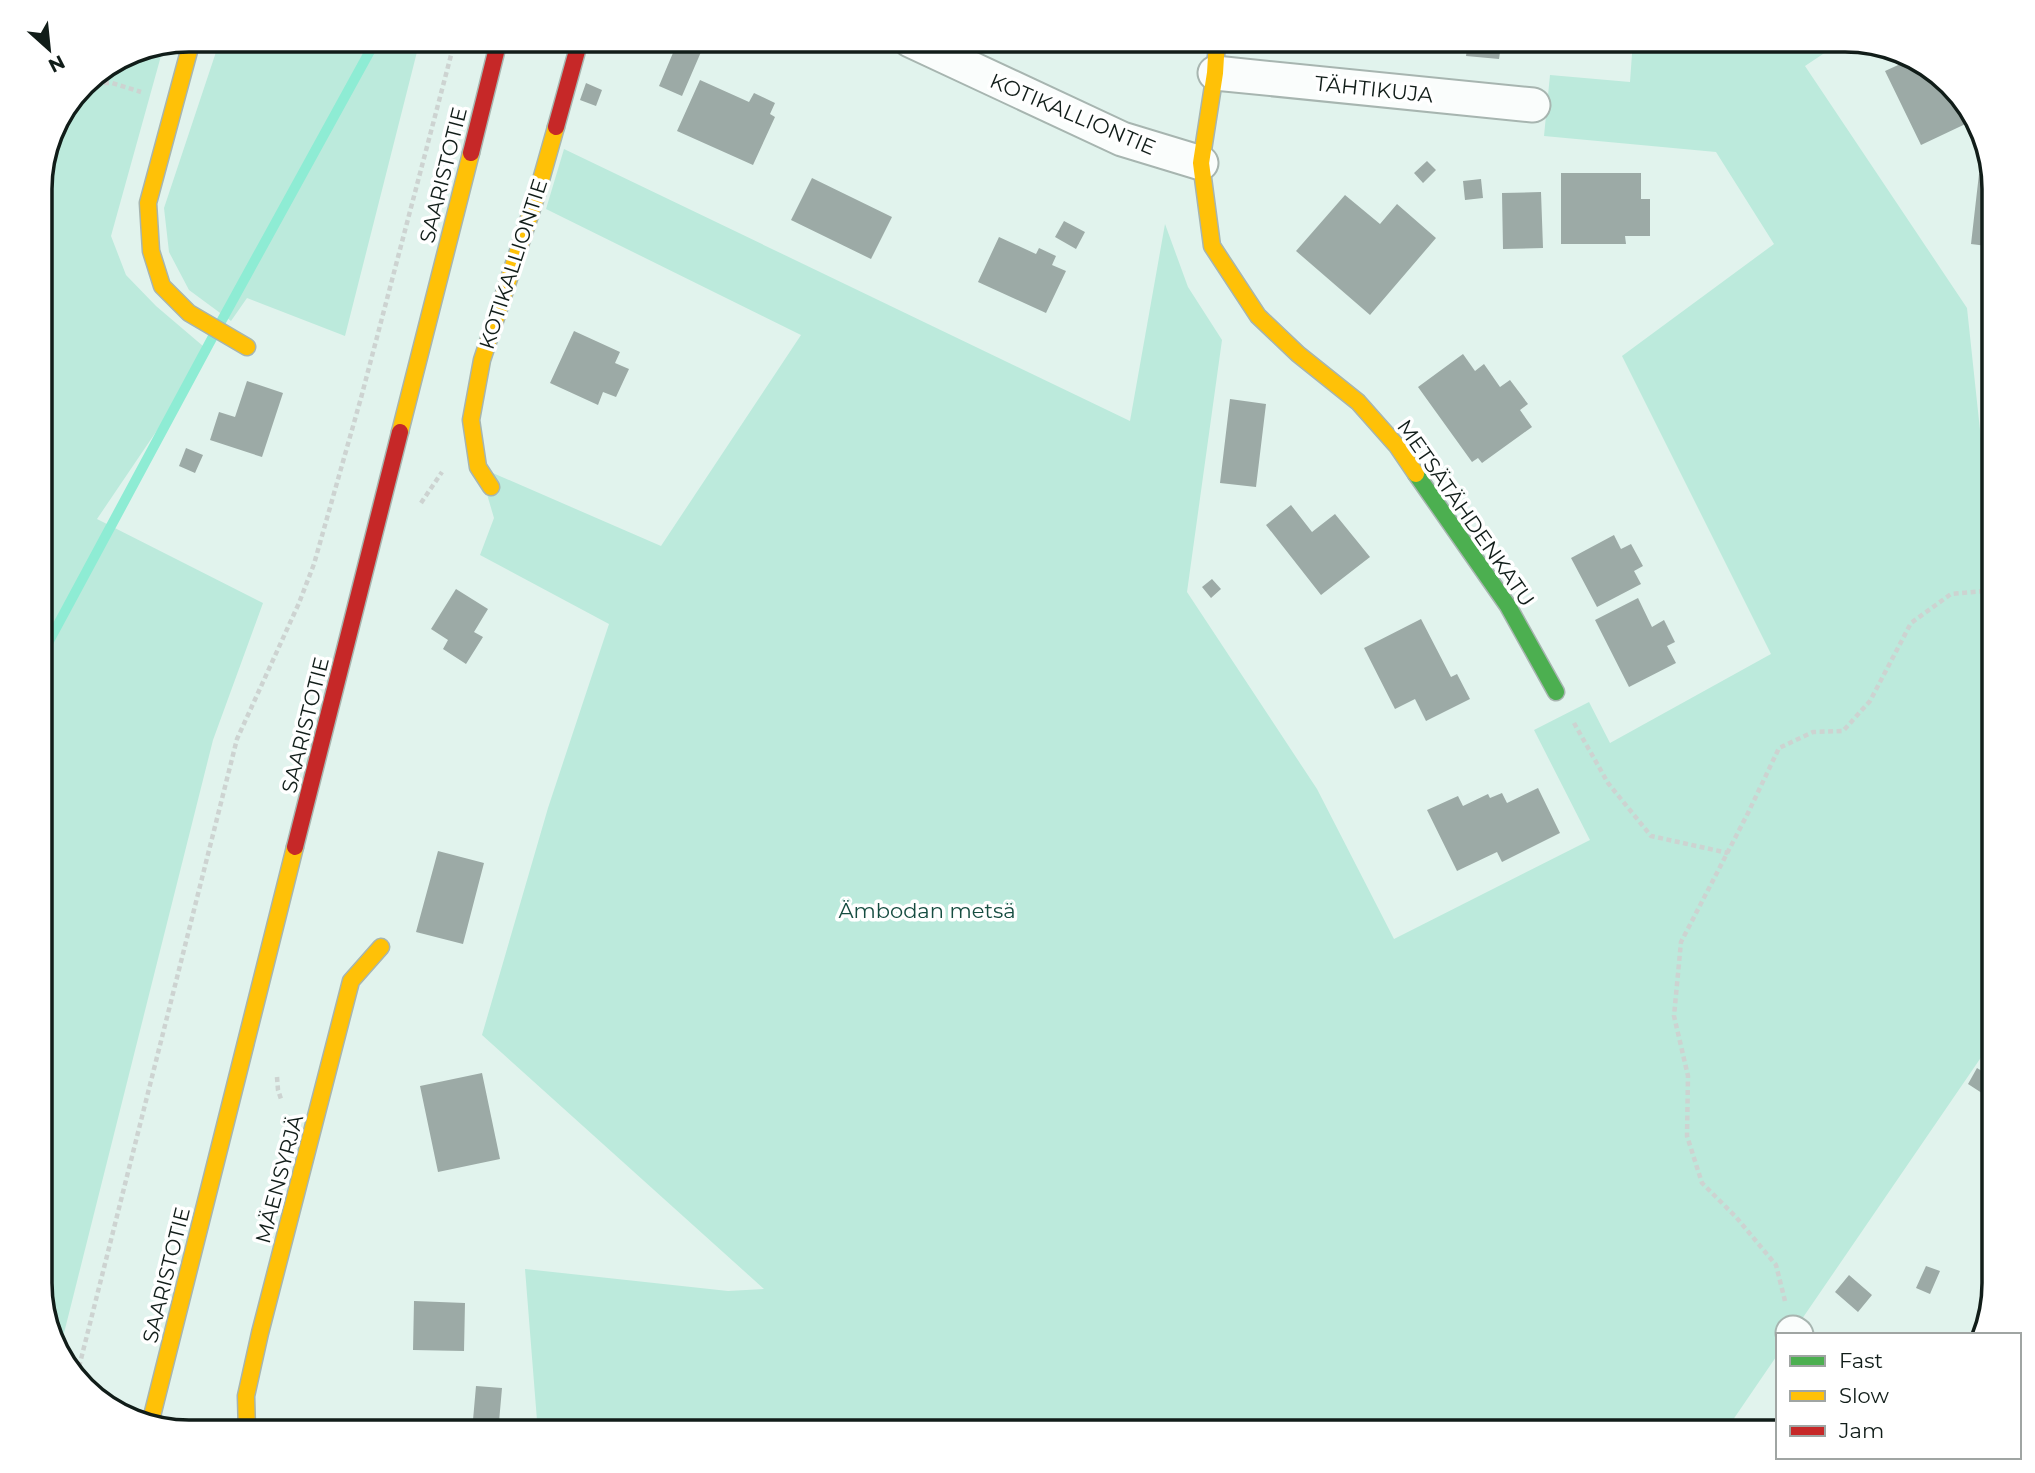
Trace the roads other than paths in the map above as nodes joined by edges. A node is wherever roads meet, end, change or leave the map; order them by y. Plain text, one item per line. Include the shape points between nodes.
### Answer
1 (189, 52) edge
2 (496, 52) edge
3 (577, 52) edge
4 (936, 52) edge
5 (1216, 52) edge
6 (1215, 73) junction
7 (1533, 105) dead end
8 (1201, 163) junction
9 (247, 346) dead end
10 (491, 487) dead end
11 (1556, 692) road end
12 (381, 947) dead end
13 (152, 1415) edge
14 (247, 1420) edge

1 - 9 street via 148,203 150,251 162,286 190,313
2 - 13 street, SAARISTOTIE
3 - 10 street, KOTIKALLIONTIE via 537,194 482,360 471,420 478,467
4 - 8 street, KOTIKALLIONTIE via 1122,139
5 - 6 street, METSÄTÄHDENKATU
6 - 7 street, TÄHTIKUJA
6 - 8 street, METSÄTÄHDENKATU
8 - 11 street, METSÄTÄHDENKATU via 1212,246 1233,281 1258,316 1358,402 1397,446 1508,606
12 - 14 street, MÄENSYRJÄ via 351,981 260,1333 246,1396

